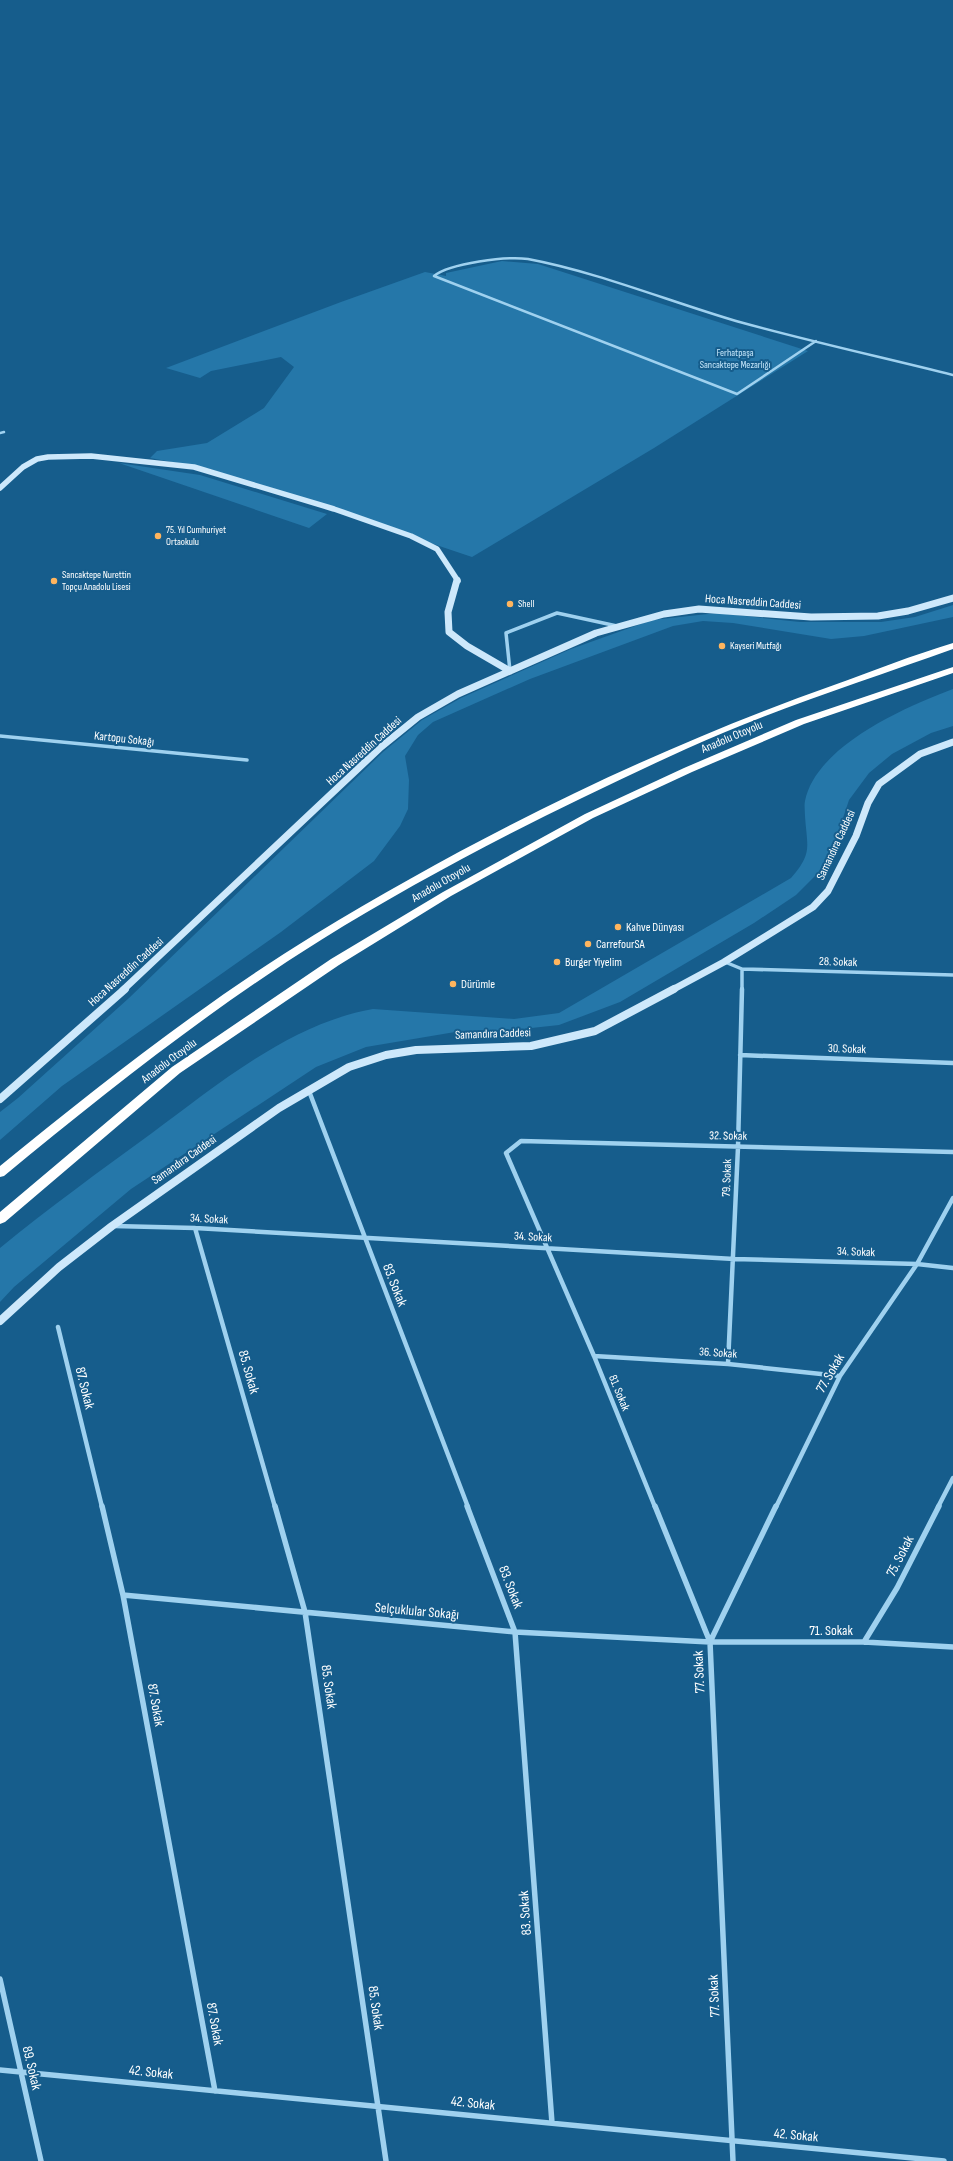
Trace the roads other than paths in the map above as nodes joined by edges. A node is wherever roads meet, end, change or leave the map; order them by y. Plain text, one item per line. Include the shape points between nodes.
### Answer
1 (816, 341) junction
2 (953, 375) edge
3 (4, 432) dead end
4 (0, 433) edge
5 (0, 488) edge
6 (953, 598) edge
7 (618, 626) junction
8 (953, 646) edge
9 (953, 670) edge
10 (510, 671) junction
11 (0, 736) edge
12 (953, 742) edge
13 (247, 760) dead end
14 (724, 962) junction
15 (742, 969) junction
16 (953, 975) edge
17 (740, 1054) junction
18 (953, 1063) edge
19 (309, 1091) junction
20 (0, 1099) edge
21 (738, 1147) junction
22 (953, 1152) edge
23 (506, 1154) joint
24 (0, 1173) edge
25 (953, 1198) edge
26 (0, 1220) edge
27 (112, 1226) junction
28 (195, 1228) junction
29 (364, 1238) junction
30 (547, 1248) junction
31 (734, 1259) junction
32 (917, 1264) junction
33 (953, 1268) edge
34 (0, 1321) edge
35 (58, 1327) dead end
36 (594, 1356) junction
37 (728, 1364) junction
38 (840, 1376) junction
39 (953, 1478) edge
40 (123, 1595) junction
41 (305, 1612) junction
42 (515, 1632) junction
43 (710, 1642) junction
44 (864, 1642) junction
45 (953, 1647) edge
46 (0, 1979) edge
47 (0, 2070) edge
48 (20, 2072) junction
49 (215, 2091) junction
50 (379, 2106) junction
51 (552, 2123) junction
52 (733, 2141) junction
53 (41, 2161) edge
54 (386, 2161) edge
55 (733, 2161) edge
56 (944, 2161) edge

1 - 1 street via 737,394 434,276 457,266 482,261 526,259 572,270 737,321
1 - 2 street
3 - 4 street
5 - 10 main road via 23,467 48,457 91,456 194,467 334,509 411,536 437,549 458,581 448,612 449,632 467,646
6 - 7 main road, Hoca Nasreddin Caddesi via 908,611 878,616 811,617 699,609 664,614
7 - 10 main road, Hoca Nasreddin Caddesi
7 - 10 street via 557,613 506,633
8 - 24 highway, Anadolu Otoyolu via 784,706 684,746 527,821 426,875 317,938 185,1026 82,1104
9 - 26 highway, Anadolu Otoyolu via 800,722 688,770 589,816 447,894 335,962 176,1070
10 - 20 main road, Hoca Nasreddin Caddesi via 458,694 418,717 381,747 118,995
11 - 13 street, Kartopu Sokağı
12 - 14 main road, Samandıra Caddesi via 920,754 879,784 828,891 813,907
14 - 15 street, 28. Sokak
14 - 19 main road, Samandıra Caddesi via 595,1031 531,1046 416,1050 386,1055 349,1067
15 - 16 street, 28. Sokak
15 - 17 street, 79. Sokak
17 - 18 street, 30. Sokak
17 - 21 street, 79. Sokak
19 - 27 main road, Samandıra Caddesi via 279,1108
19 - 29 street, 83. Sokak
21 - 22 street, 32. Sokak
21 - 23 street, 32. Sokak via 521,1141
21 - 31 street, 79. Sokak
23 - 30 street, 81. Sokak
25 - 32 street, 77. Sokak
27 - 28 street, 34. Sokak
27 - 34 main road, Samandıra Caddesi via 60,1267
28 - 29 street, 34. Sokak
28 - 41 street, 85. Sokak
29 - 30 street, 34. Sokak
29 - 42 street, 83. Sokak
30 - 31 street, 34. Sokak
30 - 36 street, 81. Sokak
31 - 32 street, 34. Sokak
31 - 37 street, 79. Sokak
32 - 33 street, 34. Sokak
32 - 38 street, 77. Sokak
35 - 40 street, 87. Sokak
36 - 37 street, 36. Sokak
36 - 43 street, 81. Sokak
37 - 38 street, 36. Sokak
38 - 43 street, 77. Sokak
39 - 44 street, 75. Sokak via 897,1588
40 - 41 street, Selçuklular Sokağı
40 - 49 street, 87. Sokak
41 - 42 street, Selçuklular Sokağı
41 - 50 street, 85. Sokak
42 - 43 street, Selçuklular Sokağı
42 - 51 street, 83. Sokak
43 - 44 street, 71. Sokak
43 - 52 street, 77. Sokak
44 - 45 street, 71. Sokak
46 - 48 street, 89. Sokak
47 - 48 street, 42. Sokak
48 - 49 street, 42. Sokak
48 - 53 street, 89. Sokak
49 - 50 street, 42. Sokak
50 - 51 street, 42. Sokak
50 - 54 street, 85. Sokak
51 - 52 street, 42. Sokak
52 - 55 street, 77. Sokak
52 - 56 street, 42. Sokak

